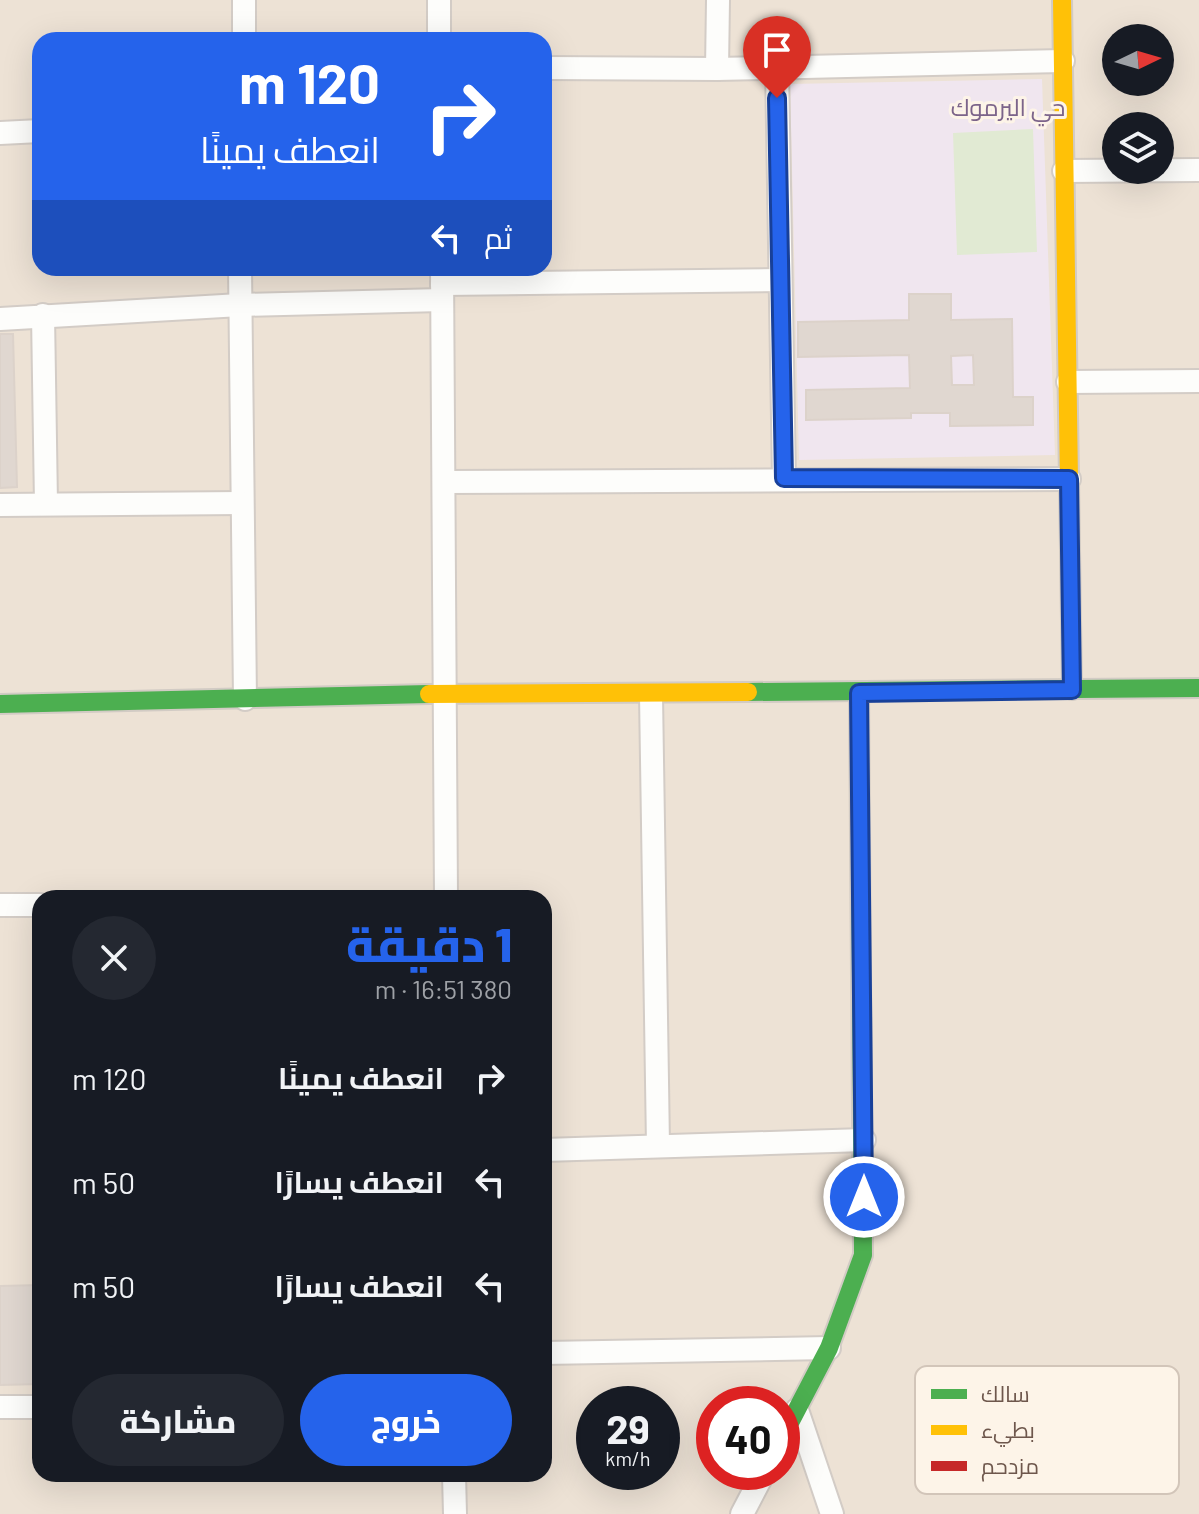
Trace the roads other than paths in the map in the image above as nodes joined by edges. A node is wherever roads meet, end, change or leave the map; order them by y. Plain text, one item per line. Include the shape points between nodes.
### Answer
1 (244, 0) edge
2 (439, 0) edge
3 (718, 0) edge
4 (1062, 0) edge
5 (244, 32) edge
6 (439, 32) edge
7 (1063, 61) junction
8 (552, 68) edge
9 (777, 68) junction
10 (717, 69) junction
11 (32, 131) edge
12 (0, 133) edge
13 (1199, 170) edge
14 (1064, 171) junction
15 (240, 276) edge
16 (780, 280) junction
17 (442, 284) edge
18 (240, 305) junction
19 (43, 315) junction
20 (0, 319) edge
21 (1199, 381) edge
22 (1068, 382) junction
23 (784, 478) junction
24 (1069, 479) junction
25 (444, 482) junction
26 (242, 503) junction
27 (46, 504) junction
28 (0, 505) edge
29 (1199, 688) edge
30 (1072, 690) junction
31 (859, 693) junction
32 (446, 694) junction
33 (651, 695) junction
34 (245, 699) junction
35 (0, 704) edge
36 (446, 890) edge
37 (0, 905) edge
38 (32, 905) edge
39 (864, 1140) junction
40 (658, 1146) junction
41 (552, 1150) edge
42 (829, 1348) junction
43 (552, 1353) edge
44 (800, 1404) edge
45 (0, 1407) edge
46 (32, 1407) edge
47 (800, 1419) edge
48 (454, 1482) edge
49 (755, 1490) edge
50 (455, 1514) edge
51 (742, 1514) edge
52 (832, 1514) edge

1 - 5 street
2 - 6 street
3 - 10 street
4 - 7 street
7 - 9 street
7 - 14 street
8 - 10 street
9 - 10 street
9 - 16 street
11 - 12 street
13 - 14 street
14 - 22 street
15 - 18 street
16 - 17 street
16 - 23 street
17 - 18 street
17 - 25 street
18 - 19 street
18 - 26 street
19 - 20 street
19 - 27 street
21 - 22 street
22 - 24 street
23 - 24 street
23 - 25 street
24 - 30 street
25 - 32 street
26 - 27 street
26 - 34 street
27 - 28 street
29 - 30 street
30 - 31 street
31 - 33 street
31 - 39 street
32 - 33 street
32 - 34 street
32 - 36 street
33 - 40 street
34 - 35 street
37 - 38 street
39 - 40 street
39 - 42 street via 863,1255
40 - 41 street
42 - 43 street
42 - 44 street
45 - 46 street
47 - 52 street
48 - 50 street
49 - 51 street

